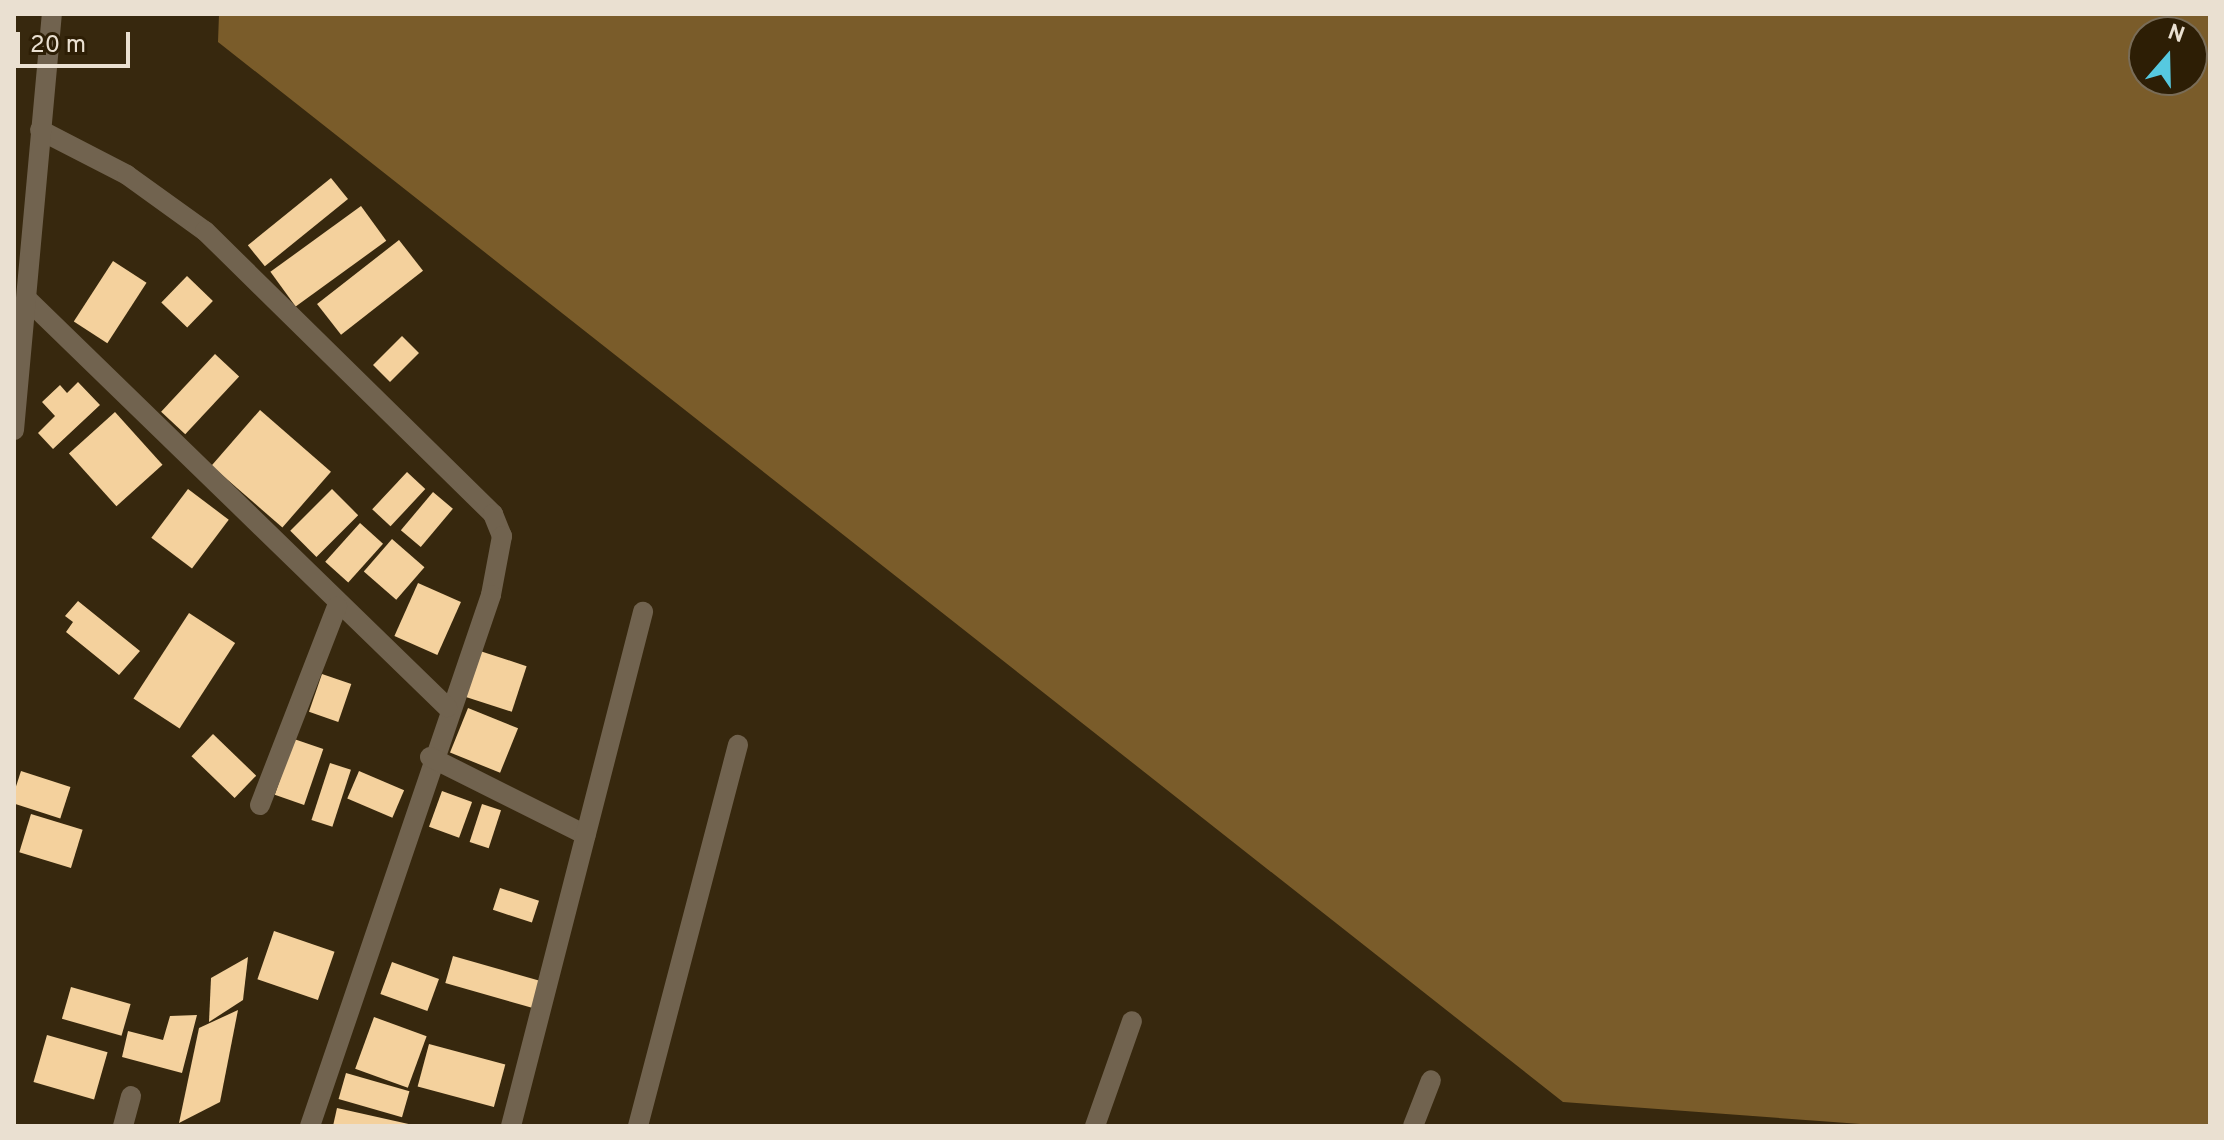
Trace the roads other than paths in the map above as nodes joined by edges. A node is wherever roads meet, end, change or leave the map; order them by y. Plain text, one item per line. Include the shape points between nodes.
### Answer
1 (52, 14) edge
2 (40, 130) junction
3 (27, 299) junction
4 (17, 335) edge
5 (14, 430) edge
6 (337, 606) junction
7 (643, 612) dead end
8 (447, 707) junction
9 (738, 745) dead end
10 (430, 757) junction
11 (260, 805) dead end
12 (586, 835) junction
13 (1132, 1021) dead end
14 (1431, 1080) dead end
15 (131, 1096) dead end
16 (123, 1126) edge
17 (310, 1126) edge
18 (511, 1126) edge
19 (638, 1126) edge
20 (1095, 1126) edge
21 (1413, 1126) edge

1 - 2 street
2 - 3 street
2 - 8 street via 127,175 205,231 493,514 502,563
3 - 4 street
3 - 6 street
4 - 5 street
6 - 8 street
6 - 11 street
7 - 12 street
8 - 10 street
9 - 19 street
10 - 12 street
10 - 17 street
12 - 18 street
13 - 20 street
14 - 21 street
15 - 16 street

